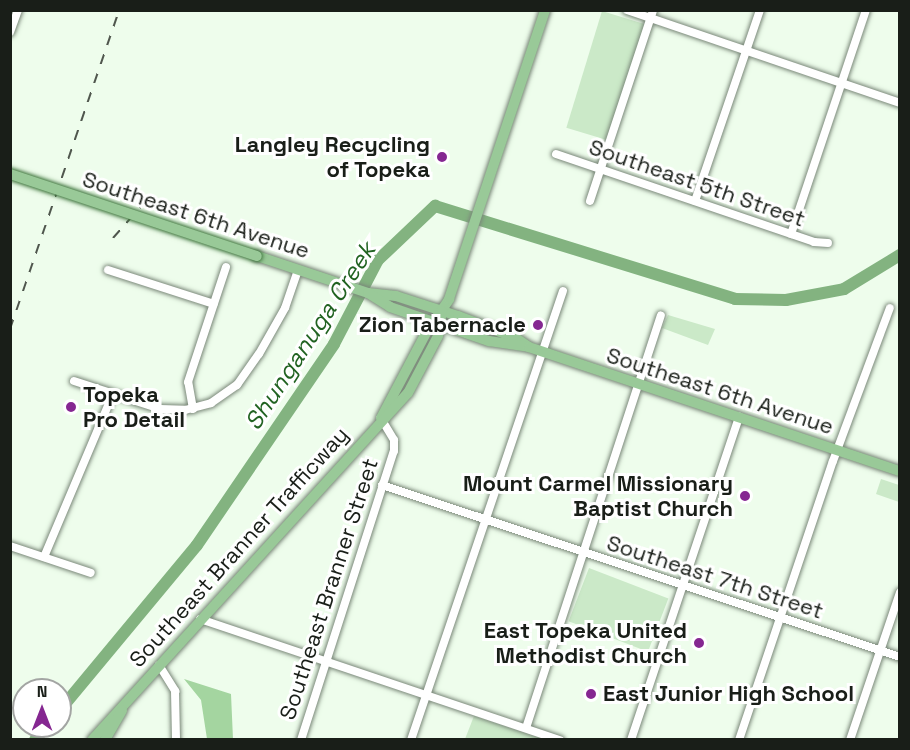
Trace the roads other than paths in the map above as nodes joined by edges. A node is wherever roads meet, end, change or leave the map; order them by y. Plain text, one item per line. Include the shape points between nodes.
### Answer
1 (18, 10) edge
2 (545, 10) edge
3 (627, 10) edge
4 (760, 10) edge
5 (866, 10) edge
6 (652, 15) edge
7 (10, 32) edge
8 (746, 50) junction
9 (841, 82) junction
10 (900, 103) edge
11 (555, 154) dead end
12 (601, 169) junction
13 (10, 174) edge
14 (590, 201) dead end
15 (695, 201) junction
16 (790, 234) junction
17 (828, 243) dead end
18 (226, 267) dead end
19 (108, 270) dead end
20 (298, 270) junction
21 (563, 291) dead end
22 (368, 293) junction
23 (214, 304) junction
24 (890, 308) dead end
25 (442, 311) junction
26 (661, 316) dead end
27 (437, 323) junction
28 (529, 347) junction
29 (541, 351) junction
30 (74, 381) dead end
31 (638, 384) junction
32 (113, 394) junction
33 (193, 409) junction
34 (739, 417) junction
35 (381, 418) junction
36 (838, 450) junction
37 (900, 471) edge
38 (382, 485) junction
39 (485, 519) junction
40 (10, 546) edge
41 (584, 552) junction
42 (44, 557) junction
43 (91, 573) dead end
44 (682, 585) junction
45 (900, 592) edge
46 (781, 618) junction
47 (200, 619) junction
48 (880, 651) junction
49 (900, 657) edge
50 (328, 661) junction
51 (159, 665) junction
52 (426, 695) junction
53 (126, 702) junction
54 (526, 728) junction
55 (92, 740) edge
56 (105, 740) edge
57 (176, 740) edge
58 (301, 740) edge
59 (411, 740) edge
60 (560, 740) edge
61 (631, 740) edge
62 (739, 740) edge
63 (849, 740) edge

1 - 7 street
2 - 25 main road
3 - 6 street
4 - 8 street
5 - 9 street
6 - 8 street
6 - 12 street
8 - 9 street
8 - 15 street
9 - 10 street
9 - 16 street
11 - 12 street, Southeast 5th Street
12 - 14 street
12 - 15 street, Southeast 5th Street
13 - 20 main road, Southeast 6th Avenue, bridge
15 - 16 street, Southeast 5th Street
16 - 17 street, Southeast 5th Street
18 - 23 street
19 - 23 street
20 - 22 main road, Southeast 6th Avenue
20 - 33 street via 285,308 237,385 222,397
21 - 29 street
22 - 25 main road, Southeast 6th Avenue via 396,296
22 - 27 main road, Southeast 6th Avenue via 390,307
23 - 33 street via 188,382
24 - 36 street
25 - 27 main road
25 - 28 main road, Southeast 6th Avenue via 516,338
26 - 31 street
27 - 28 main road, Southeast 6th Avenue via 489,341
27 - 35 main road
28 - 29 main road, Southeast 6th Avenue
29 - 31 main road, Southeast 6th Avenue
29 - 39 street
30 - 32 street
31 - 34 main road, Southeast 6th Avenue
31 - 41 street
32 - 33 street via 160,409
32 - 42 street
34 - 36 main road, Southeast 6th Avenue
34 - 44 street
35 - 38 street, Southeast Branner Street via 394,440
35 - 47 main road, Southeast Branner Trafficway
36 - 37 main road, Southeast 6th Avenue
36 - 46 street
38 - 39 street, Southeast 7th Street
38 - 50 street, Southeast Branner Street
39 - 41 street, Southeast 7th Street
39 - 52 street
40 - 42 street
41 - 44 street, Southeast 7th Street
41 - 54 street
42 - 43 street
44 - 46 street, Southeast 7th Street
44 - 61 street
45 - 48 street
46 - 48 street, Southeast 7th Street
46 - 62 street
47 - 50 street
47 - 51 main road, Southeast Branner Trafficway
48 - 49 street, Southeast 7th Street
48 - 63 street
50 - 52 street
50 - 58 street, Southeast Branner Street
51 - 53 main road, Southeast Branner Trafficway
51 - 57 street via 175,691
52 - 54 street
52 - 59 street
53 - 55 main road, Southeast Branner Trafficway
53 - 56 main road, Southeast Branner Trafficway
54 - 60 street

